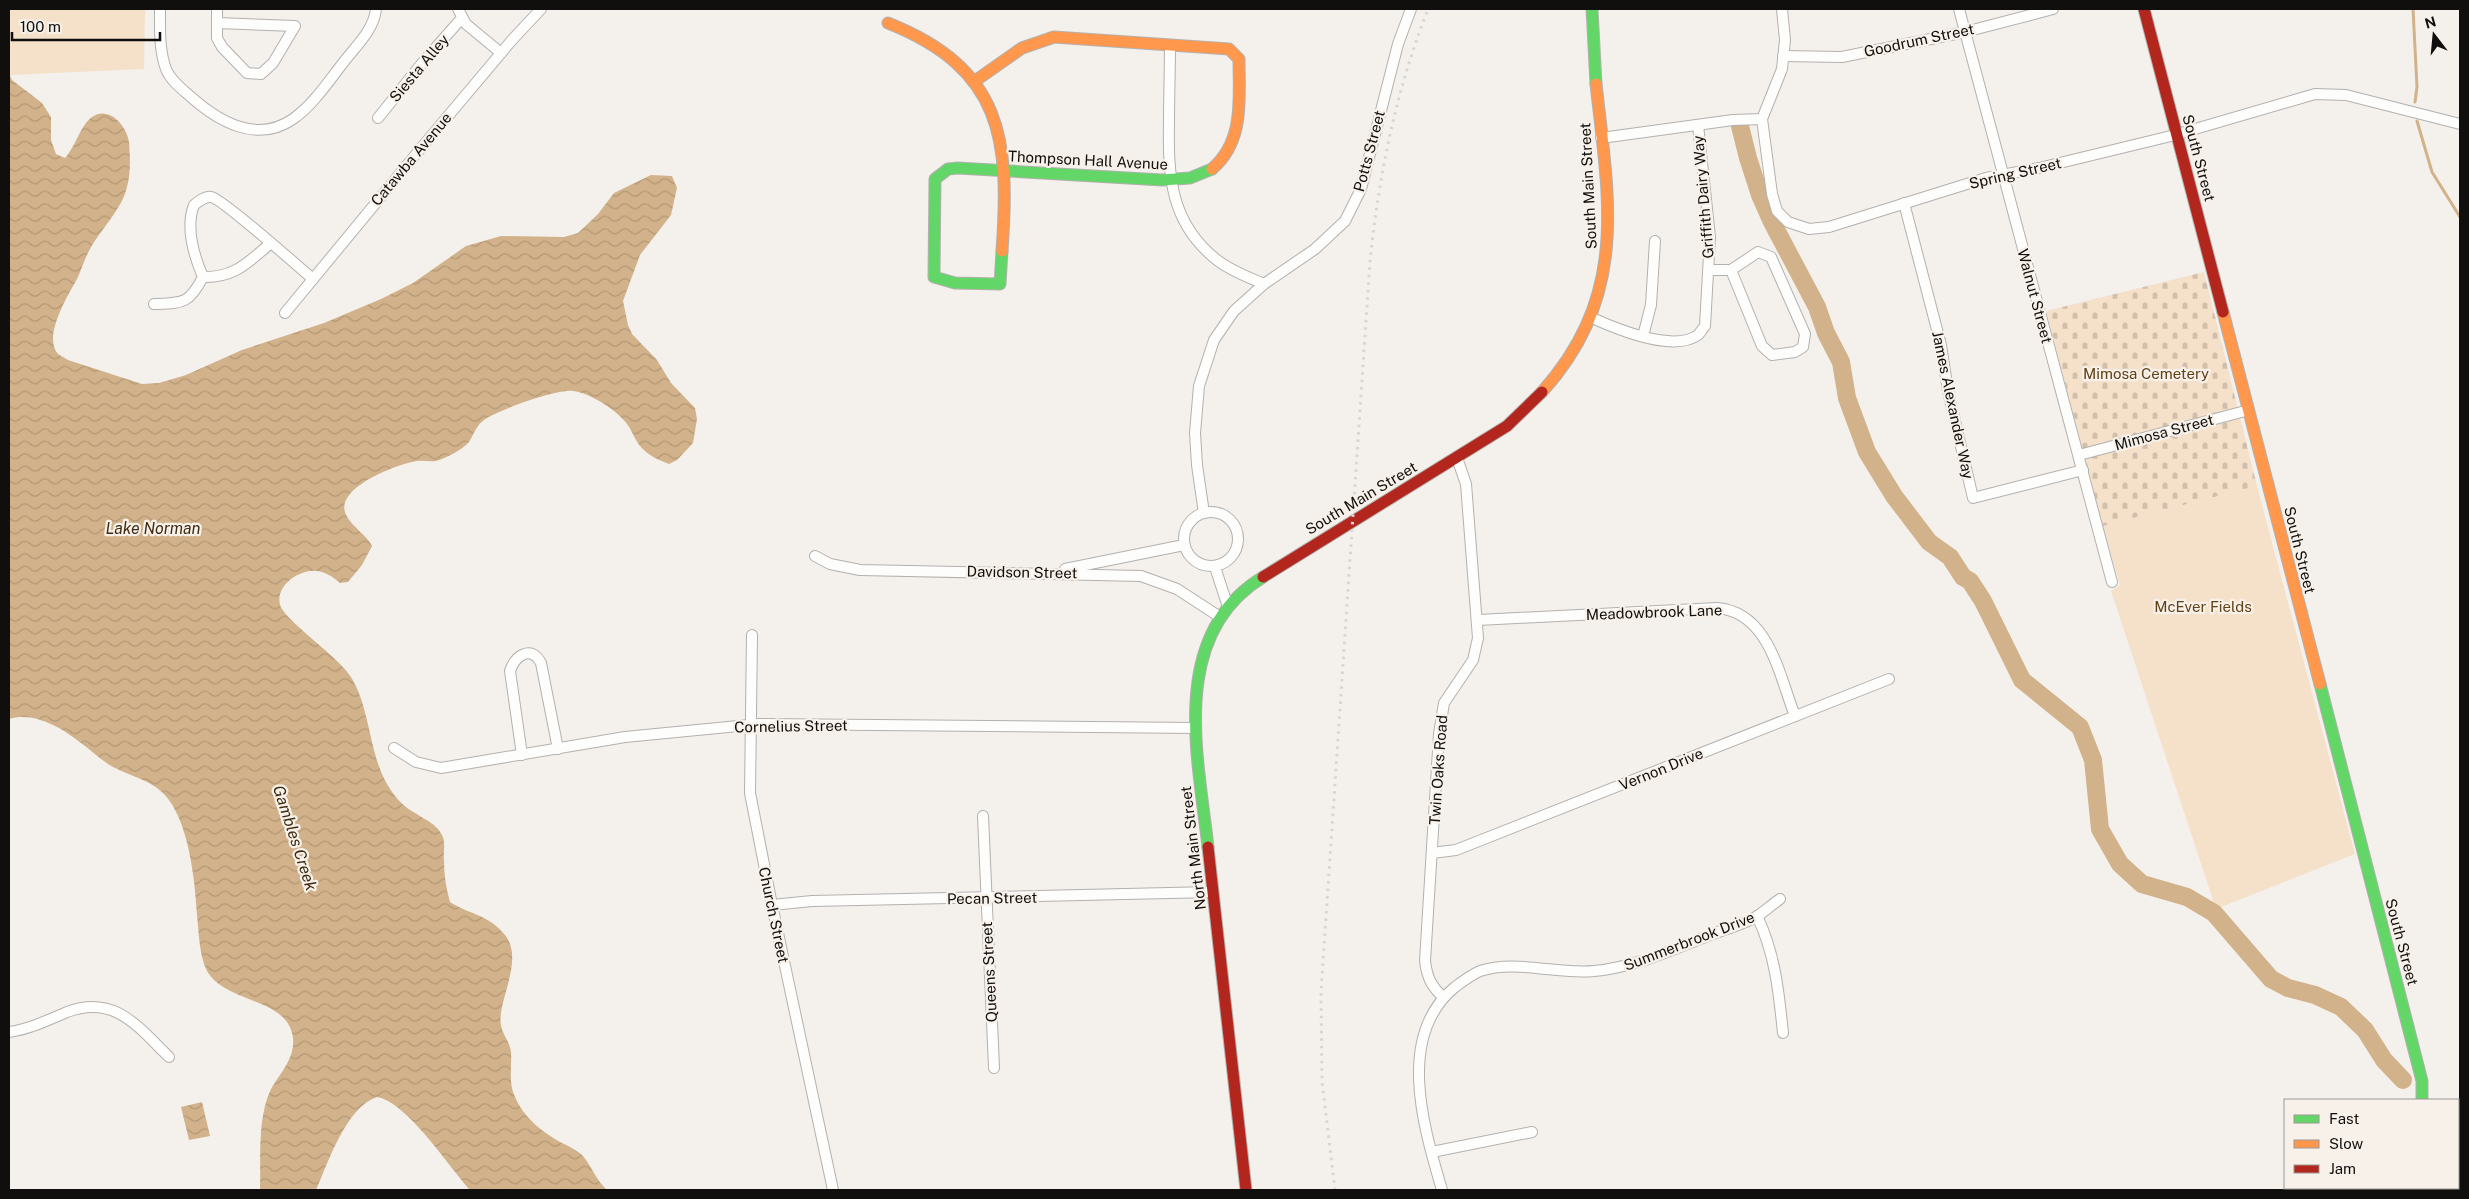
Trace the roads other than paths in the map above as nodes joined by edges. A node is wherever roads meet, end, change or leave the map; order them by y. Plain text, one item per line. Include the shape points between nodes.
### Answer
1 (160, 9) edge
2 (217, 9) edge
3 (376, 9) edge
4 (541, 9) edge
5 (1410, 9) edge
6 (1592, 9) edge
7 (1782, 9) edge
8 (1959, 9) edge
9 (2053, 9) edge
10 (2144, 9) edge
11 (460, 14) edge
12 (217, 23) junction
13 (888, 23) dead end
14 (1965, 32) junction
15 (1170, 45) junction
16 (501, 53) junction
17 (1783, 56) junction
18 (975, 80) junction
19 (378, 118) dead end
20 (1762, 118) junction
21 (2460, 124) edge
22 (1698, 125) junction
23 (2177, 134) junction
24 (1601, 138) junction
25 (1005, 171) junction
26 (2002, 176) junction
27 (1170, 180) junction
28 (1904, 203) junction
29 (1654, 241) dead end
30 (271, 243) junction
31 (1709, 270) junction
32 (1731, 270) junction
33 (203, 277) junction
34 (313, 279) junction
35 (1264, 284) junction
36 (154, 304) dead end
37 (285, 314) dead end
38 (1590, 317) junction
39 (1643, 336) junction
40 (2249, 410) junction
41 (2079, 455) junction
42 (1457, 458) junction
43 (2083, 470) junction
44 (1204, 513) junction
45 (1184, 545) junction
46 (1306, 548) joint
47 (815, 556) dead end
48 (1215, 566) junction
49 (1044, 573) junction
50 (2112, 582) dead end
51 (1228, 607) junction
52 (1220, 617) junction
53 (1478, 620) junction
54 (752, 635) dead end
55 (1889, 679) dead end
56 (1796, 716) junction
57 (751, 725) junction
58 (1196, 728) junction
59 (394, 748) dead end
60 (558, 749) junction
61 (522, 755) junction
62 (983, 816) dead end
63 (1432, 853) junction
64 (1213, 892) junction
65 (986, 898) junction
66 (1780, 899) dead end
67 (772, 906) junction
68 (1758, 916) junction
69 (1443, 997) junction
70 (9, 1032) edge
71 (1783, 1033) dead end
72 (169, 1057) dead end
73 (994, 1068) dead end
74 (2422, 1099) edge
75 (1532, 1132) dead end
76 (1432, 1152) junction
77 (833, 1190) edge
78 (1246, 1190) edge
79 (1442, 1190) edge

1 - 3 street via 162,53 172,79 221,120 255,130 275,128 293,120 312,102 369,30
2 - 12 street
4 - 16 street, Catawba Avenue
5 - 35 street, Potts Street via 1361,189 1345,221 1315,249
6 - 24 street, South Main Street via 1592,46
7 - 17 street via 1785,22
8 - 14 street, Walnut Street
9 - 14 street, Goodrum Street
10 - 23 street, South Street
11 - 16 street
11 - 19 street, Siesta Alley
12 - 12 street via 217,38 222,47 247,73 261,74 273,64 295,26
13 - 18 street via 939,46
14 - 17 street, Goodrum Street via 1842,57
14 - 26 street, Walnut Street
15 - 18 street, Thompson Hall Avenue via 1046,38 1019,49
15 - 27 street
15 - 27 street, Thompson Hall Avenue via 1229,49 1239,59 1236,138 1226,160 1212,170
16 - 34 street, Catawba Avenue
17 - 20 street via 1782,70
18 - 25 street via 998,126
20 - 22 street
20 - 28 street, Spring Street via 1772,194 1777,211 1788,222 1810,229 1829,227
21 - 23 street, Spring Street via 2330,93 2304,96
22 - 24 street
22 - 31 street, Griffith Dairy Way via 1710,237
23 - 26 street, Spring Street
23 - 40 street, South Street
24 - 38 street, South Main Street via 1607,252
25 - 25 street, Thompson Hall Avenue via 948,169 935,179 934,277 955,283 1000,284
25 - 27 street, Thompson Hall Avenue
26 - 28 street, Spring Street
26 - 41 street, Walnut Street
27 - 35 street via 1181,214 1200,244 1231,270
28 - 43 street, James Alexander Way via 1941,345 1948,391 1973,498
29 - 39 street via 1652,298
30 - 33 street via 237,271 223,277
30 - 33 street via 216,199 211,197 199,201 192,212 191,226 195,258
30 - 34 street
31 - 32 street
31 - 39 street, Griffith Dairy Way via 1704,326 1698,335 1672,341
32 - 32 street via 1758,252 1771,257 1805,334 1803,347 1795,352 1772,355 1762,346
33 - 36 street via 192,297 184,302
34 - 37 street, Catawba Avenue
35 - 44 street, Potts Street via 1234,311 1214,340 1199,386 1195,433
38 - 39 street, Griffith Dairy Way
38 - 42 street, South Main Street via 1564,366 1538,398 1507,426
40 - 41 street, Mimosa Street
40 - 74 street, South Street via 2409,1028 2422,1081
41 - 43 street, Walnut Street
42 - 46 street, South Main Street
42 - 53 street, Twin Oaks Road via 1466,484
43 - 50 street, Walnut Street
44 - 45 street via 1187,525
44 - 48 street via 1226,516 1238,534 1238,545 1233,555 1225,563
45 - 48 street via 1198,564
45 - 49 street
46 - 51 street, North Main Street via 1252,583
47 - 49 street, Davidson Street via 830,564 860,570
48 - 51 street
49 - 52 street, Davidson Street via 1113,574 1157,580 1177,588
51 - 52 street, North Main Street
52 - 58 street, North Main Street via 1206,645 1196,677
53 - 56 street, Meadowbrook Lane via 1717,608 1737,611 1760,630
53 - 63 street, Twin Oaks Road via 1473,660 1452,689 1442,710
54 - 57 street, Church Street
55 - 56 street, Vernon Drive
56 - 63 street, Vernon Drive via 1456,850
57 - 58 street, Cornelius Street
57 - 60 street, Cornelius Street via 625,737
57 - 67 street, Church Street via 750,794
58 - 64 street, North Main Street
59 - 61 street, Cornelius Street via 416,762 441,768
60 - 61 street, Cornelius Street
60 - 61 street via 541,663 528,652 513,662 510,671
62 - 65 street, Queens Street
63 - 69 street, Twin Oaks Road via 1426,975
64 - 65 street, Pecan Street
64 - 78 street, North Main Street
65 - 67 street, Pecan Street via 812,902
65 - 73 street, Queens Street
66 - 68 street, Summerbrook Drive
67 - 77 street, Church Street
68 - 69 street, Summerbrook Drive via 1656,956 1614,968 1586,971 1514,967 1480,971
68 - 71 street via 1778,984
69 - 76 street, Summerbrook Drive via 1429,1017 1420,1062 1422,1102
70 - 72 street via 47,1022 79,1008 99,1006 130,1020
75 - 76 street
76 - 79 street, Summerbrook Drive

